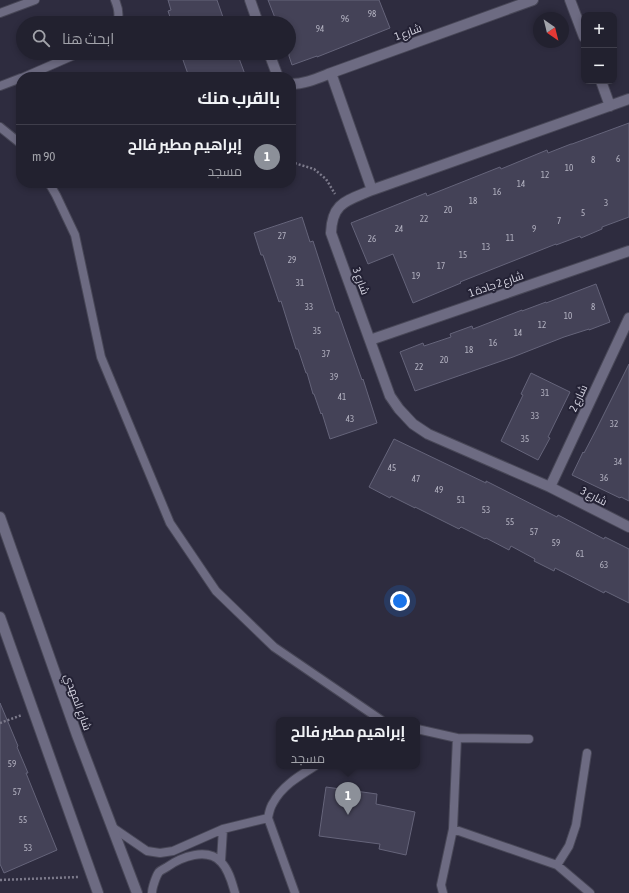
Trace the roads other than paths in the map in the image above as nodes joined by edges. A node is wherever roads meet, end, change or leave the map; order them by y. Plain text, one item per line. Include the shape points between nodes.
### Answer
1 (34, 0) edge
2 (115, 0) edge
3 (250, 0) edge
4 (533, 0) edge
5 (570, 0) edge
6 (0, 13) edge
7 (119, 16) edge
8 (256, 16) edge
9 (581, 28) edge
10 (63, 60) edge
11 (272, 60) edge
12 (35, 72) edge
13 (276, 72) edge
14 (331, 73) junction
15 (16, 80) edge
16 (296, 84) edge
17 (602, 84) edge
18 (0, 86) edge
19 (629, 99) edge
20 (610, 106) junction
21 (0, 127) edge
22 (16, 140) edge
23 (52, 188) edge
24 (372, 190) junction
25 (629, 251) edge
26 (629, 318) edge
27 (370, 340) junction
28 (550, 487) junction
29 (0, 517) edge
30 (629, 527) edge
31 (0, 617) edge
32 (377, 717) edge
33 (420, 730) edge
34 (457, 738) junction
35 (529, 739) dead end
36 (586, 753) dead end
37 (310, 769) edge
38 (268, 818) junction
39 (112, 827) junction
40 (223, 829) junction
41 (453, 829) junction
42 (221, 861) junction
43 (556, 865) junction
44 (98, 893) edge
45 (137, 893) edge
46 (152, 893) edge
47 (235, 893) edge
48 (295, 893) edge
49 (443, 893) edge
50 (590, 893) edge

1 - 6 lane
2 - 7 lane
3 - 8 street
4 - 14 street, شارع 1
5 - 9 street
10 - 12 lane
11 - 13 street
14 - 16 street, شارع 1
14 - 24 street
15 - 18 lane
17 - 20 street
19 - 20 street
20 - 24 street
21 - 22 lane
23 - 32 lane via 75,235 101,357 170,523 216,591 274,647
24 - 27 street, شارع 3 via 341,205 335,212 331,233
25 - 27 street, شارع 2 جادة 1
26 - 28 street, شارع 2
27 - 28 street, شارع 3 via 390,396 413,424 428,434
28 - 30 street, شارع 3
29 - 39 street, شارع المهدي
31 - 44 street
33 - 34 lane
34 - 35 lane
34 - 41 lane
36 - 43 lane via 576,825 569,846
37 - 38 lane via 281,792 272,804
38 - 40 lane
38 - 48 lane
39 - 40 lane via 147,851 160,853 173,851
39 - 45 street, شارع المهدي
40 - 42 lane
41 - 43 lane
41 - 49 lane via 441,886
42 - 46 lane via 212,856 184,857 158,873
42 - 47 lane via 227,869
43 - 50 lane

